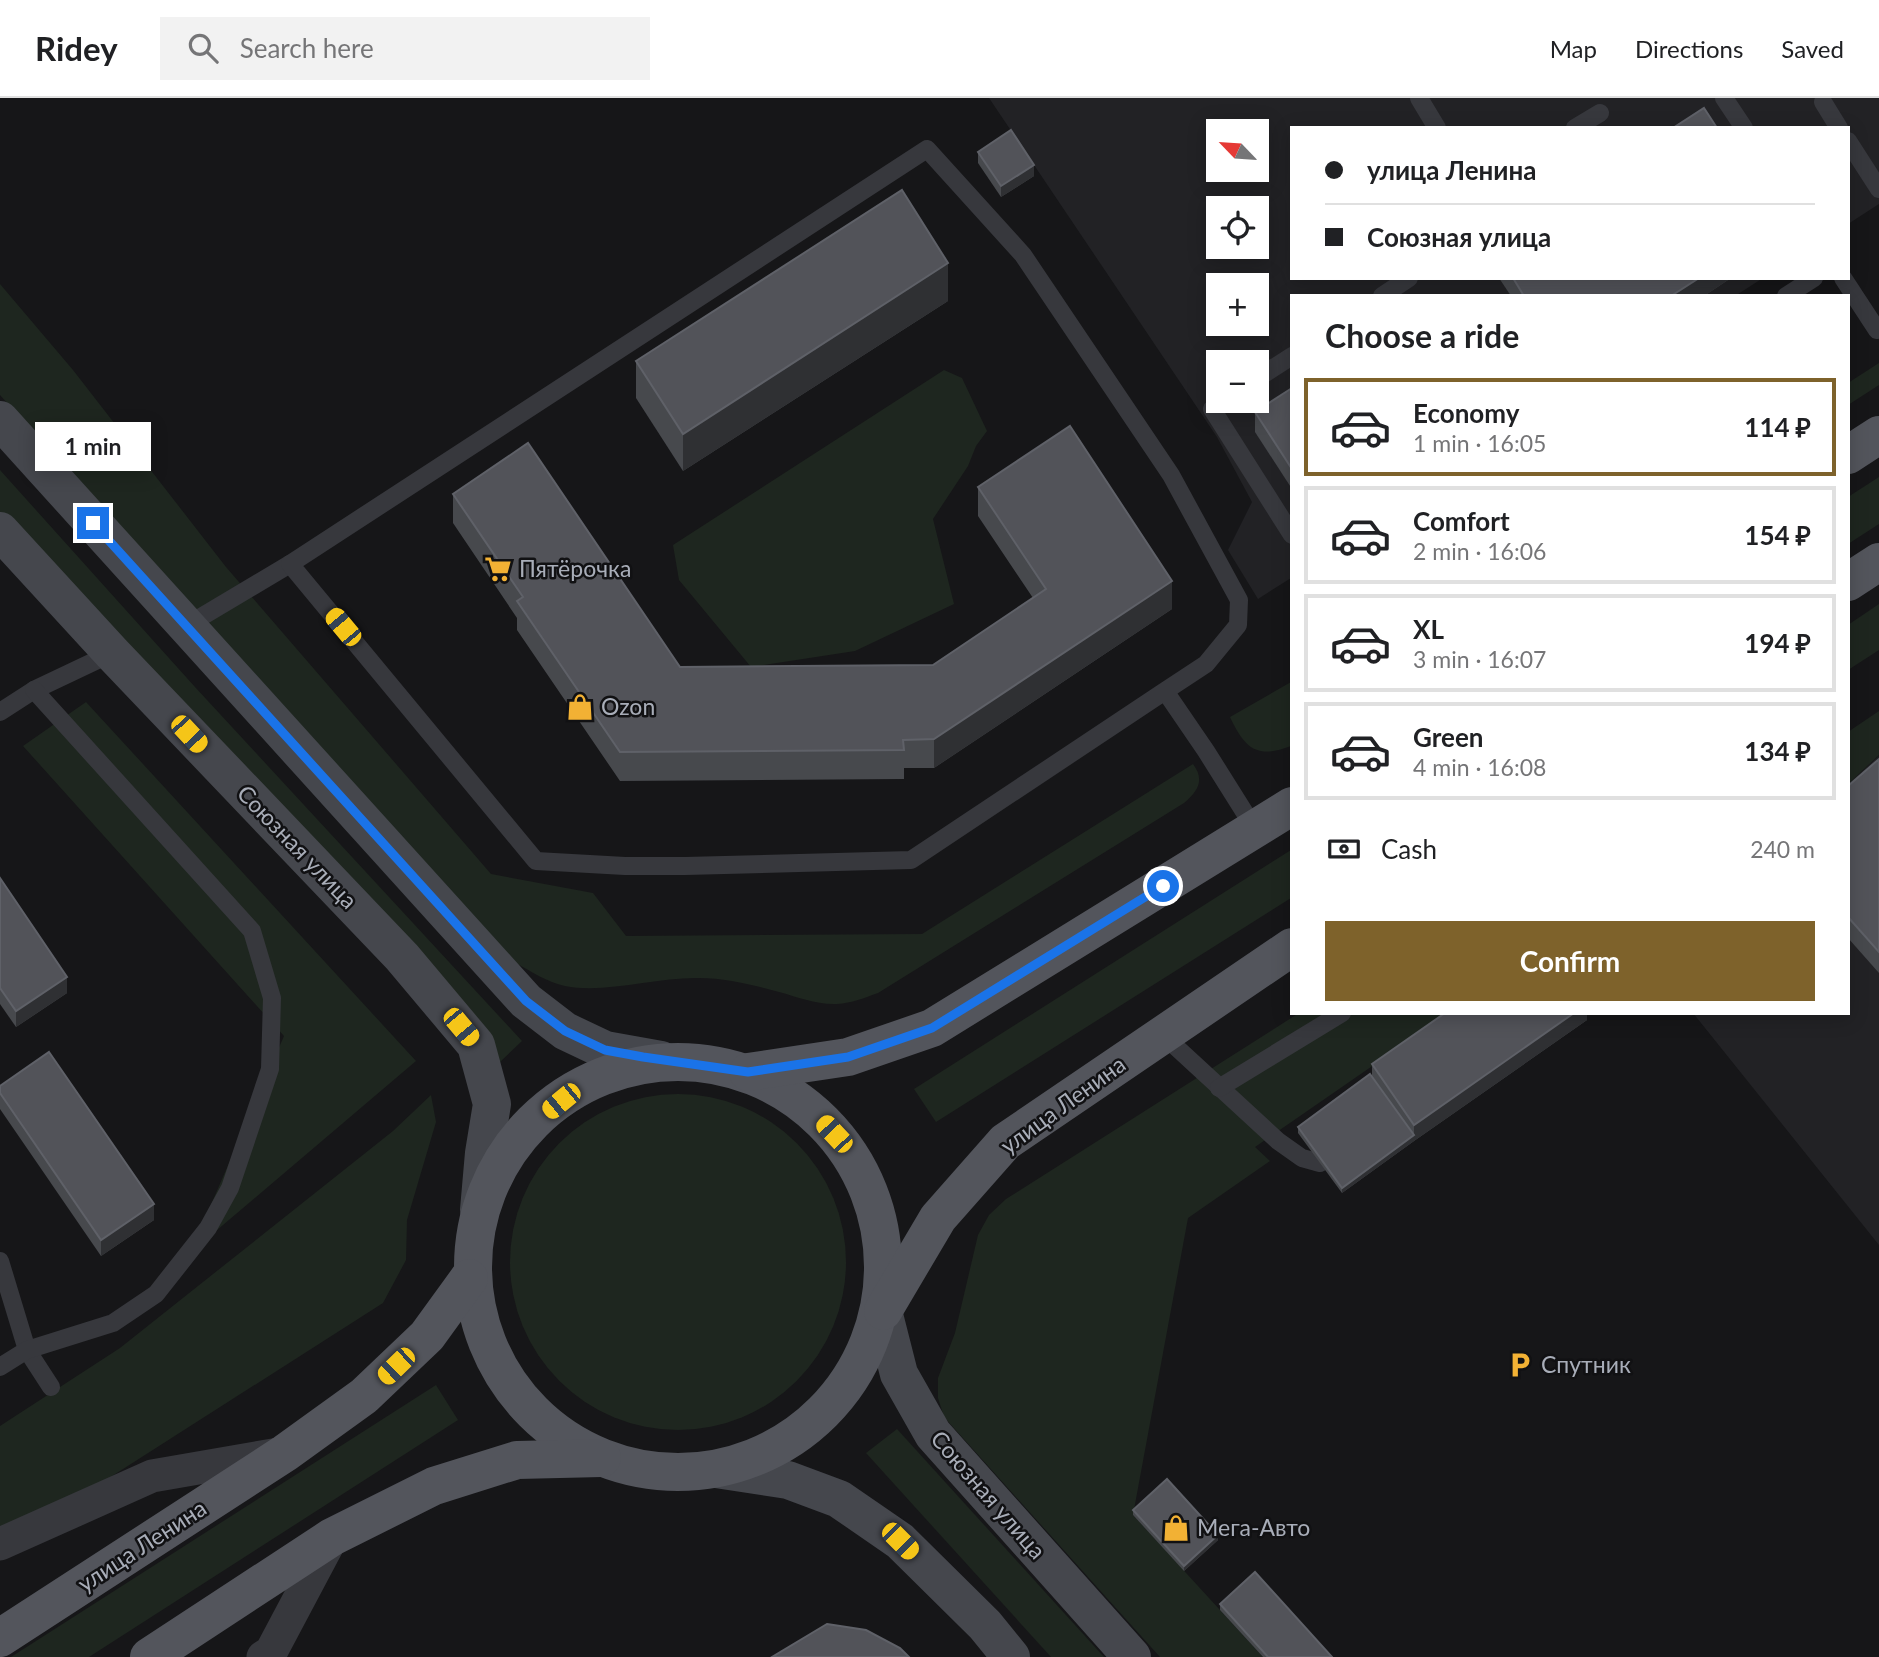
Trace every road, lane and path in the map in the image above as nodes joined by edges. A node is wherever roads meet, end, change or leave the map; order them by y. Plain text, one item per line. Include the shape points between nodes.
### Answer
1 (1724, 98) edge
2 (1426, 101) edge
3 (1823, 102) dead end
4 (1600, 113) dead end
5 (1436, 126) edge
6 (1579, 126) edge
7 (1743, 126) edge
8 (1838, 126) edge
9 (1850, 144) edge
10 (1879, 189) edge
11 (1406, 280) edge
12 (1811, 280) edge
13 (1844, 280) edge
14 (1385, 294) edge
15 (1789, 294) edge
16 (1877, 330) dead end
17 (1290, 357) edge
18 (1269, 371) edge
19 (1215, 413) edge
20 (0, 421) edge
21 (1879, 435) edge
22 (1850, 454) edge
23 (0, 531) edge
24 (1290, 532) edge
25 (1879, 562) edge
26 (290, 564) junction
27 (1850, 581) edge
28 (186, 626) junction
29 (112, 653) junction
30 (34, 690) junction
31 (1165, 691) junction
32 (0, 712) edge
33 (1290, 807) edge
34 (1255, 829) junction
35 (1290, 948) edge
36 (1339, 1015) edge
37 (1163, 1035) junction
38 (662, 1060) junction
39 (748, 1072) junction
40 (1219, 1088) junction
41 (1320, 1163) edge
42 (480, 1210) junction
43 (0, 1261) edge
44 (469, 1278) junction
45 (883, 1311) junction
46 (27, 1350) junction
47 (0, 1367) edge
48 (51, 1387) dead end
49 (285, 1453) junction
50 (602, 1458) junction
51 (716, 1469) junction
52 (332, 1537) junction
53 (0, 1544) edge
54 (0, 1638) edge
55 (149, 1657) edge
56 (263, 1657) edge
57 (1011, 1657) edge
58 (1132, 1657) edge

1 - 7 lane
2 - 5 lane
3 - 8 lane
4 - 6 lane
9 - 10 lane
11 - 14 lane
12 - 15 lane
13 - 16 lane
17 - 18 lane
19 - 24 lane
20 - 28 main road
21 - 22 main road
23 - 29 main road, Союзная улица
25 - 27 main road
26 - 28 lane
26 - 31 lane via 536,861 685,866 911,860
26 - 31 lane via 927,149 1023,255 1171,475 1239,600 1238,625 1206,664
28 - 38 main road via 526,1001 565,1031 605,1050
29 - 30 lane
29 - 42 main road, Союзная улица via 402,957 475,1045 492,1104
30 - 32 lane
30 - 46 lane via 252,932 272,998 270,1069 230,1188 208,1228 156,1294 114,1323
31 - 34 lane
33 - 34 main road
34 - 39 main road via 932,1028 848,1057
35 - 37 main road, улица Ленина
36 - 40 lane
37 - 40 lane
37 - 45 main road, улица Ленина via 1005,1142 938,1219
38 - 39 main road
38 - 42 main road via 582,1084 517,1136
39 - 45 main road via 804,1103 848,1150 876,1209 884,1273
40 - 41 lane via 1302,1158
42 - 44 main road
43 - 46 lane
44 - 49 main road, улица Ленина via 427,1336 364,1396
44 - 50 main road via 493,1358 538,1418
45 - 51 main road via 864,1357 836,1398 782,1444
45 - 58 main road, Союзная улица via 900,1374 933,1433
46 - 47 lane
46 - 48 lane
49 - 53 street, улица Ленина via 152,1476
49 - 54 main road, улица Ленина
50 - 51 main road via 658,1472
50 - 52 main road via 517,1460 434,1486
51 - 57 main road via 788,1480 839,1499 900,1541
52 - 55 main road
52 - 56 street via 271,1652

